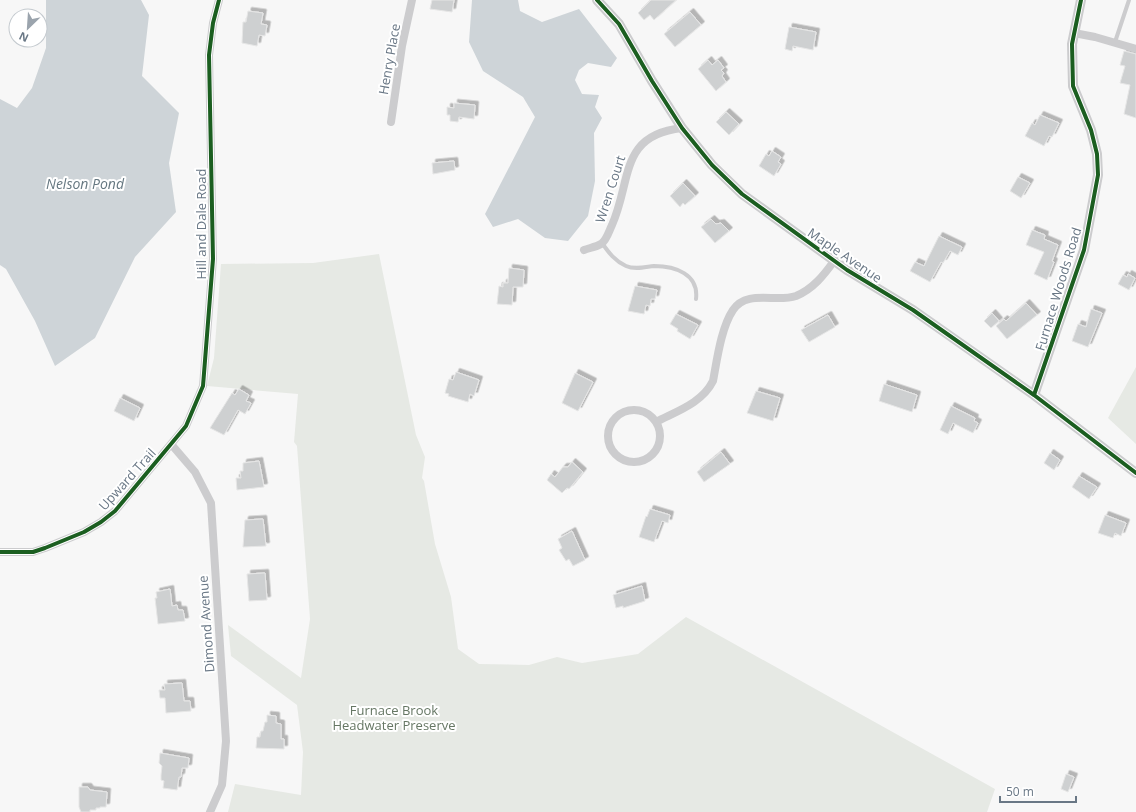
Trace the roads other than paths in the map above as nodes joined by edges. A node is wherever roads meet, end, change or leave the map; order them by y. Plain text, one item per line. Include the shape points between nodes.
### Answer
1 (219, 0) edge
2 (412, 0) edge
3 (597, 0) edge
4 (1081, 0) edge
5 (1129, 0) edge
6 (1074, 33) junction
7 (1115, 42) junction
8 (1136, 49) edge
9 (391, 122) dead end
10 (682, 128) junction
11 (602, 242) junction
12 (584, 250) dead end
13 (834, 261) junction
14 (696, 299) dead end
15 (1034, 395) junction
16 (656, 422) junction
17 (173, 443) junction
18 (1136, 473) edge
19 (0, 552) edge
20 (210, 812) edge

1 - 17 street, Hill and Dale Road via 209,55 213,259 203,386 186,426
2 - 9 street, Henry Place via 402,46
3 - 10 street, Maple Avenue via 619,24
4 - 6 street, Furnace Woods Road
5 - 7 lane
6 - 7 street
6 - 15 street, Furnace Woods Road via 1073,86 1091,130 1097,154 1098,175 1084,250
7 - 8 street
10 - 11 street, Wren Court via 657,133 638,146 623,186 615,218
10 - 13 street, Maple Avenue via 712,165 742,194
11 - 12 street, Wren Court
11 - 14 lane via 617,261 628,267 666,267 684,273 696,285
13 - 15 street, Maple Avenue via 913,310
13 - 16 street via 814,286 795,296 758,298 739,303 732,310 728,320 709,389 694,402
15 - 18 street, Maple Avenue
16 - 16 street via 638,411 625,412 618,416 609,431 608,439 614,453 631,462 644,460 650,456 656,451 660,436
17 - 19 street, Upward Trail via 115,511 101,522 84,532 32,552
17 - 20 street, Dimond Avenue via 195,472 211,503 226,740 222,785

